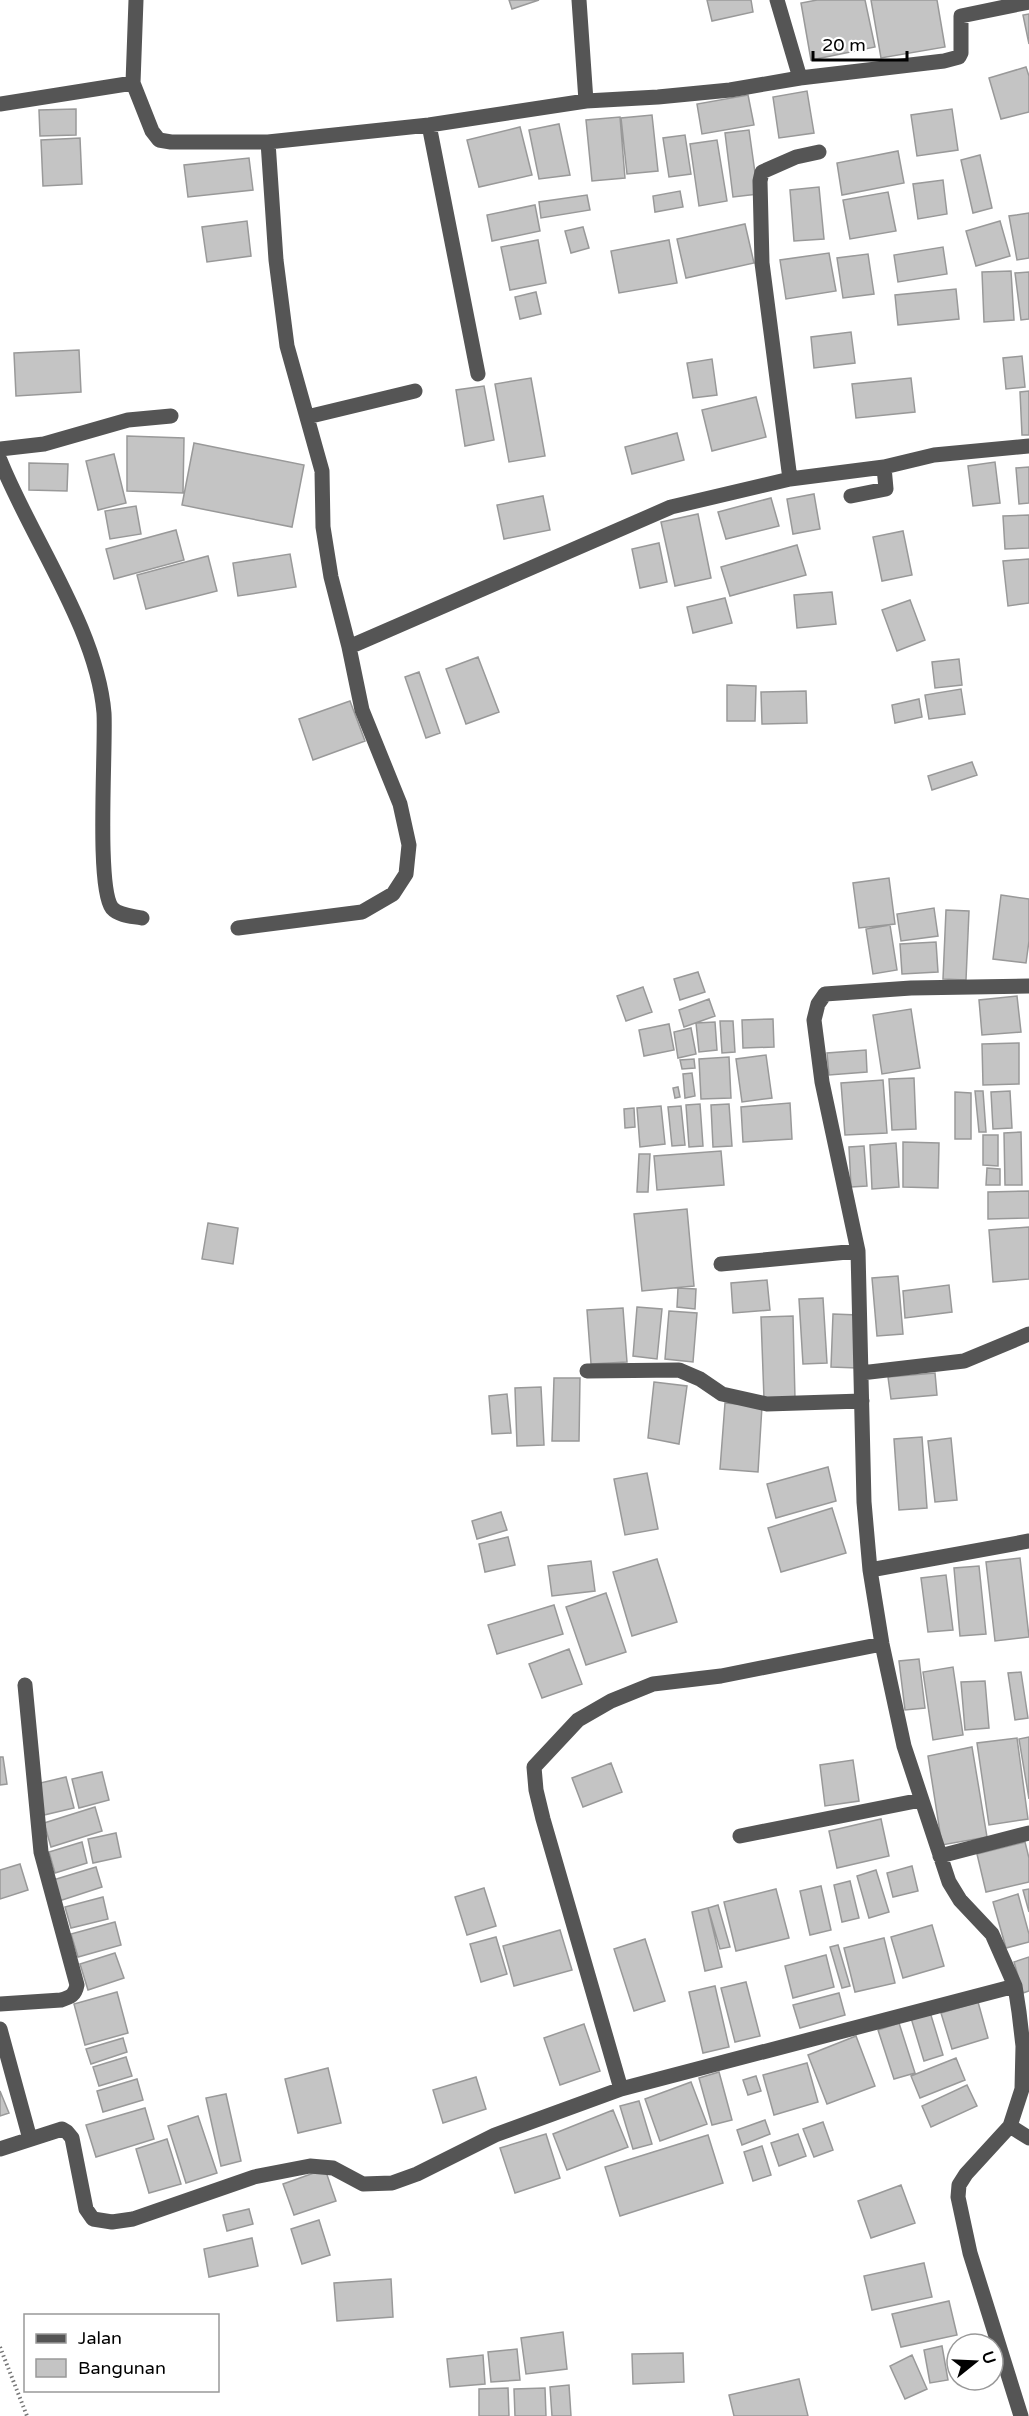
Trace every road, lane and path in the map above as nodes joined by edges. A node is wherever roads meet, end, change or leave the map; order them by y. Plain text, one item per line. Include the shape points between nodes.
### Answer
1 (136, 0) edge
2 (579, 0) edge
3 (777, 0) edge
4 (1029, 3) edge
5 (972, 6) edge
6 (800, 78) junction
7 (133, 83) junction
8 (586, 101) junction
9 (0, 104) edge
10 (429, 125) junction
11 (268, 142) junction
12 (819, 152) dead end
13 (478, 374) dead end
14 (415, 391) dead end
15 (171, 416) dead end
16 (307, 417) junction
17 (1029, 446) edge
18 (0, 448) edge
19 (0, 460) edge
20 (884, 467) junction
21 (790, 479) junction
22 (850, 496) dead end
23 (350, 647) junction
24 (142, 918) dead end
25 (238, 928) dead end
26 (1029, 986) edge
27 (858, 1251) junction
28 (721, 1264) dead end
29 (1029, 1334) edge
30 (588, 1371) dead end
31 (861, 1373) junction
32 (862, 1401) junction
33 (1029, 1541) edge
34 (870, 1570) junction
35 (882, 1644) junction
36 (25, 1685) dead end
37 (921, 1800) junction
38 (1029, 1833) edge
39 (740, 1836) dead end
40 (940, 1856) junction
41 (1015, 1986) junction
42 (0, 2004) edge
43 (0, 2029) edge
44 (621, 2089) junction
45 (1010, 2126) junction
46 (1029, 2138) edge
47 (30, 2139) junction
48 (0, 2149) edge
49 (0, 2347) edge
50 (27, 2416) edge
51 (1021, 2416) edge

1 - 7 street
2 - 8 street
3 - 6 street
4 - 5 street
5 - 6 street via 961,16 961,53 953,59
6 - 8 street via 730,90
7 - 9 street
7 - 11 street via 144,115 159,140
8 - 10 street
10 - 11 street
10 - 13 street
11 - 16 street via 287,346
12 - 21 street via 762,172 760,181 762,262
14 - 16 street
15 - 18 street via 128,420 44,444
16 - 23 street via 322,471 323,527 331,578
17 - 20 street via 934,455
19 - 24 street via 69,605 96,673 104,714 103,848 107,887 114,910
20 - 21 street
20 - 22 street via 886,489
21 - 23 street via 671,507
23 - 25 street via 362,710 400,804 409,845 406,874 393,894 362,912
26 - 27 street via 836,993 825,994 818,1004 814,1020 822,1082
27 - 28 street
27 - 31 street
29 - 31 street via 964,1361
30 - 32 street via 679,1370 722,1394 767,1404
31 - 32 street
32 - 34 street
33 - 34 street
34 - 35 street
35 - 37 street via 904,1746
35 - 44 street via 722,1676 653,1684 578,1720 534,1767 543,1819
36 - 42 street via 41,1852 78,1985 71,1996 61,2000
37 - 39 street
37 - 40 street
38 - 40 street
40 - 41 street via 960,1900 992,1934
41 - 44 street
41 - 45 street via 1023,2046 1022,2090
43 - 47 street
44 - 47 street via 495,2135 392,2183 363,2184 333,2168 310,2166 254,2177 133,2219 112,2222 93,2219 86,2210 68,2132 62,2129
45 - 46 street
45 - 51 street via 966,2174 958,2197 969,2253
47 - 48 street
49 - 50 path

